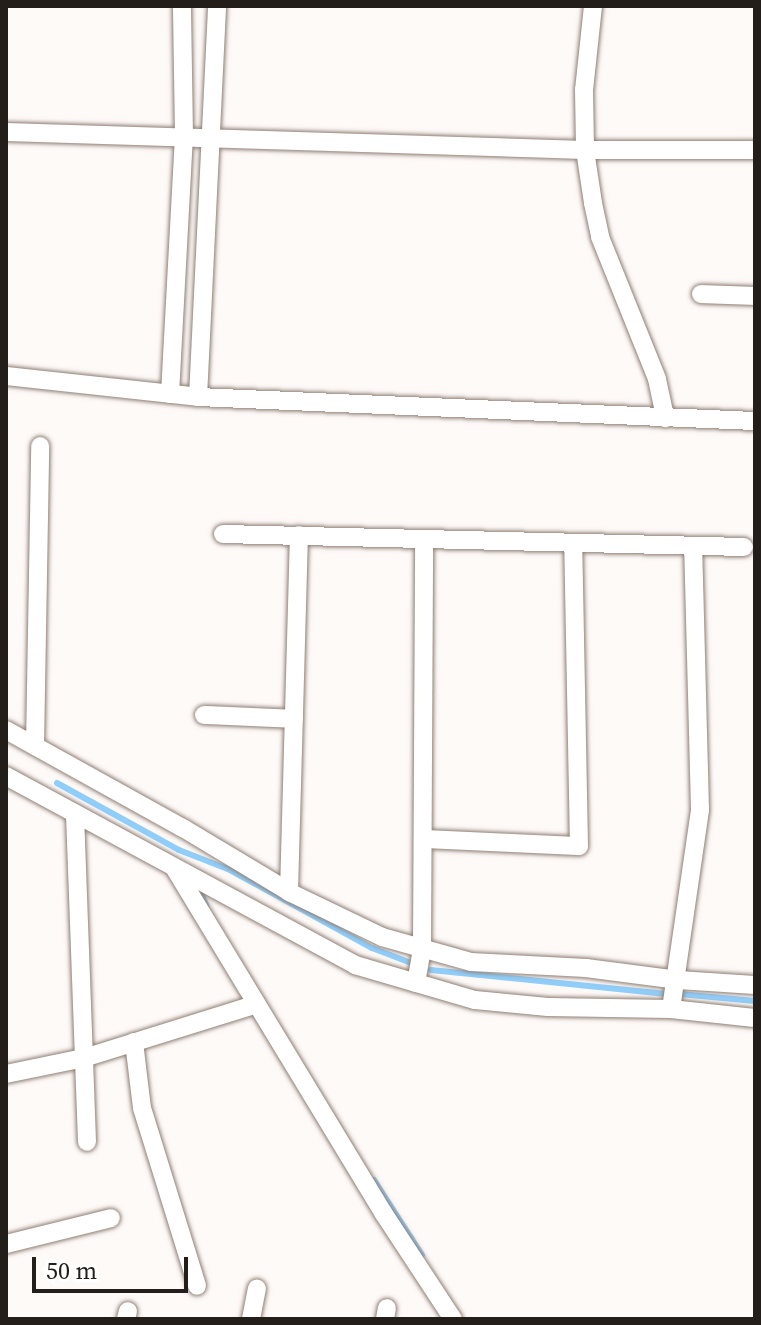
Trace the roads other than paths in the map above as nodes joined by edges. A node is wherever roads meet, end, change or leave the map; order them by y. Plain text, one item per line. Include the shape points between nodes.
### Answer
1 (182, 6) edge
2 (217, 6) edge
3 (593, 6) edge
4 (6, 132) edge
5 (184, 136) junction
6 (213, 138) junction
7 (585, 150) junction
8 (755, 150) edge
9 (701, 294) dead end
10 (755, 296) edge
11 (6, 376) edge
12 (170, 394) junction
13 (198, 397) junction
14 (665, 418) junction
15 (755, 421) edge
16 (40, 446) dead end
17 (223, 534) dead end
18 (299, 535) junction
19 (424, 539) junction
20 (751, 542) edge
21 (573, 543) junction
22 (693, 546) junction
23 (204, 715) dead end
24 (294, 719) junction
25 (6, 730) edge
26 (35, 746) junction
27 (6, 776) edge
28 (75, 814) junction
29 (423, 839) junction
30 (173, 866) junction
31 (289, 892) junction
32 (422, 949) junction
33 (678, 980) junction
34 (416, 983) junction
35 (755, 985) edge
36 (257, 1004) junction
37 (671, 1009) junction
38 (755, 1018) edge
39 (134, 1042) junction
40 (84, 1058) junction
41 (6, 1074) edge
42 (87, 1142) dead end
43 (111, 1218) dead end
44 (6, 1244) edge
45 (197, 1286) dead end
46 (257, 1289) dead end
47 (251, 1319) edge
48 (453, 1319) edge

1 - 5 street
2 - 6 street
3 - 7 street via 584,90
4 - 5 street
5 - 6 street
5 - 12 street
6 - 7 street
6 - 13 street
7 - 8 street
7 - 14 street via 600,237 644,341
9 - 10 street
11 - 12 street
12 - 13 street
13 - 14 street
14 - 15 street
16 - 26 street
17 - 18 street
18 - 19 street
18 - 24 street
19 - 21 street
19 - 29 street
20 - 22 street
21 - 22 street
21 - 29 street via 579,846
22 - 33 street via 700,809
23 - 24 street
24 - 31 street
25 - 26 street
26 - 31 street
27 - 28 street
28 - 30 street
28 - 40 street
29 - 32 street
30 - 34 street via 355,965
30 - 36 street
31 - 32 street via 382,937
32 - 33 street via 471,962
32 - 34 street
33 - 35 street
33 - 37 street
34 - 37 street via 475,1000
36 - 39 street
36 - 48 street
37 - 38 street
39 - 40 street
39 - 45 street via 142,1108
40 - 41 street
40 - 42 street
43 - 44 street
46 - 47 street

